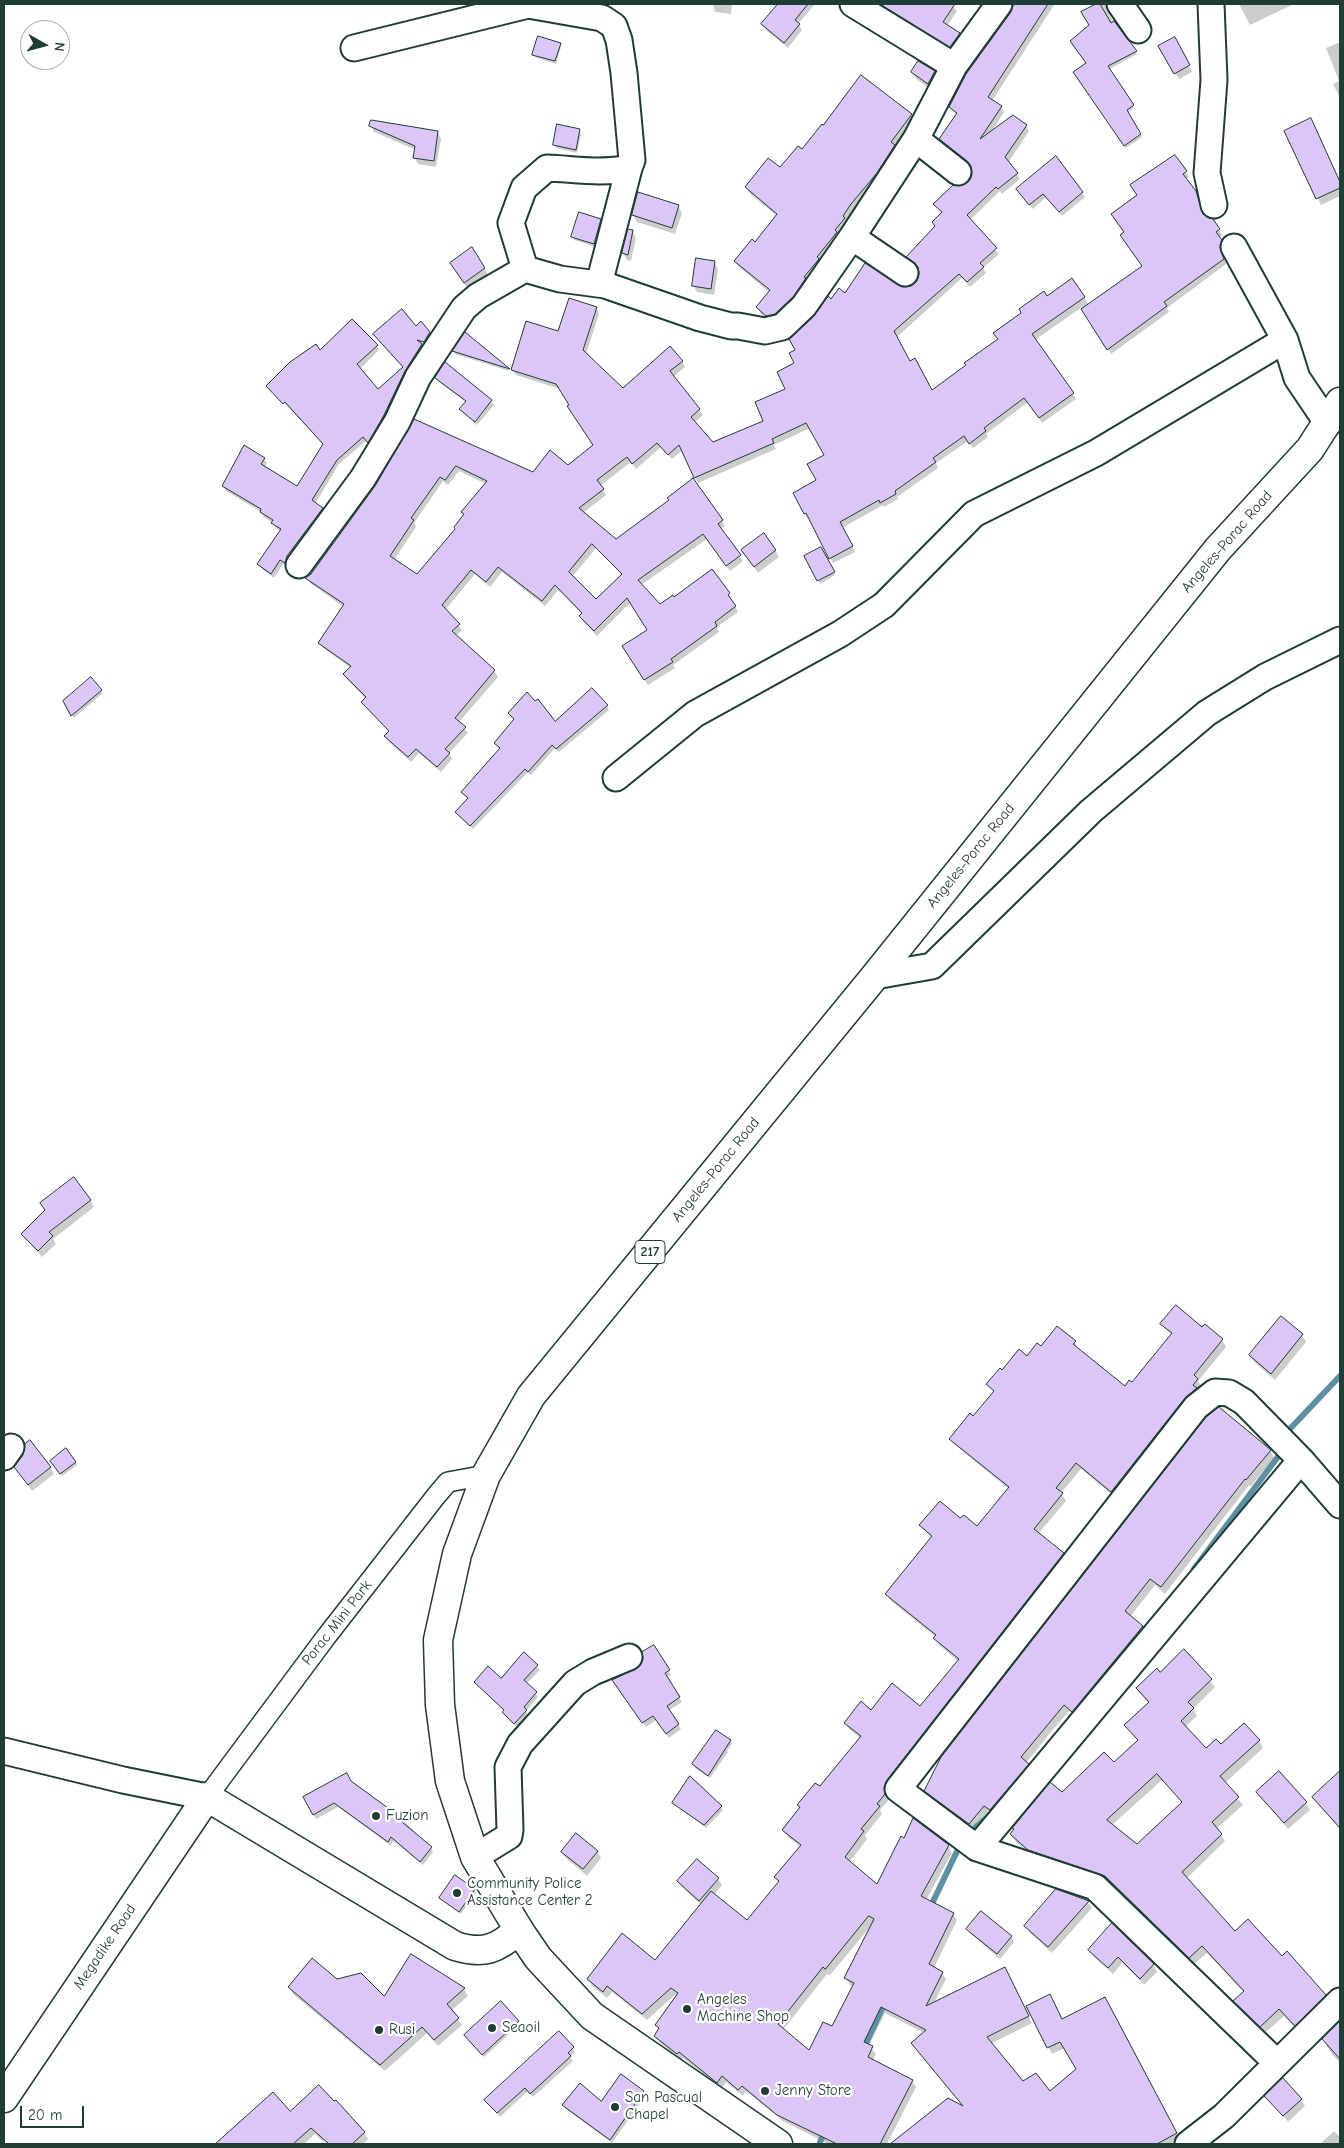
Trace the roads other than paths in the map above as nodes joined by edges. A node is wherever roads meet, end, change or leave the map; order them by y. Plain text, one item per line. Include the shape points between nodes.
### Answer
1 (853, 4) edge
2 (999, 4) edge
3 (1120, 4) edge
4 (1211, 4) edge
5 (1138, 30) dead end
6 (354, 48) dead end
7 (954, 66) junction
8 (916, 139) junction
9 (629, 168) junction
10 (958, 172) dead end
11 (1214, 204) dead end
12 (852, 237) junction
13 (1234, 247) dead end
14 (525, 269) junction
15 (905, 273) dead end
16 (599, 284) junction
17 (1285, 340) junction
18 (1334, 413) edge
19 (299, 565) dead end
20 (1338, 650) edge
21 (616, 778) dead end
22 (875, 976) junction
23 (1301, 1460) junction
24 (486, 1475) junction
25 (1340, 1505) edge
26 (629, 1657) dead end
27 (4, 1751) edge
28 (207, 1797) junction
29 (977, 1848) junction
30 (475, 1857) junction
31 (519, 1930) junction
32 (1340, 2001) edge
33 (1277, 2063) junction
34 (4, 2098) edge
35 (778, 2144) edge
36 (1188, 2144) edge

1 - 7 street
2 - 7 street
3 - 5 street
4 - 11 street via 1214,80 1207,173
6 - 9 street via 528,6 602,18 614,26 619,40 632,160
7 - 8 street
8 - 10 street
8 - 12 street
9 - 14 street via 547,168 524,188 511,222
9 - 16 street
12 - 15 street
12 - 16 street via 804,306 782,327 765,331 700,318
13 - 17 street
14 - 16 street
14 - 19 street via 478,296 464,308 418,377 363,478
17 - 18 street via 1296,378
17 - 21 street via 1096,453 974,514 884,605 840,634 695,714
18 - 22 main road, Angeles-Porac Road / 217 via 1310,449 1218,550
20 - 22 street via 1265,676 1200,719 1091,811 932,966
22 - 24 main road, Angeles-Porac Road / 217 via 532,1396
23 - 25 street
23 - 29 street
23 - 29 street via 1244,1402 1229,1393 1214,1392 1196,1408 898,1788
24 - 28 street, Porac Mini Park via 448,1482 326,1637
24 - 30 main road, Angeles-Porac Road / 217 via 457,1554 438,1640 440,1704 450,1781
26 - 30 street via 575,1683 520,1744 508,1767 508,1836
27 - 28 street
28 - 31 main road via 455,1946 480,1951 503,1944
28 - 34 main road, Megadike Road
29 - 33 street via 1095,1886
30 - 31 main road, Angeles-Porac Road / 217
31 - 35 main road, Angeles-Porac Road / 217 via 538,1958 592,2016
32 - 33 street
33 - 36 street via 1224,2116

